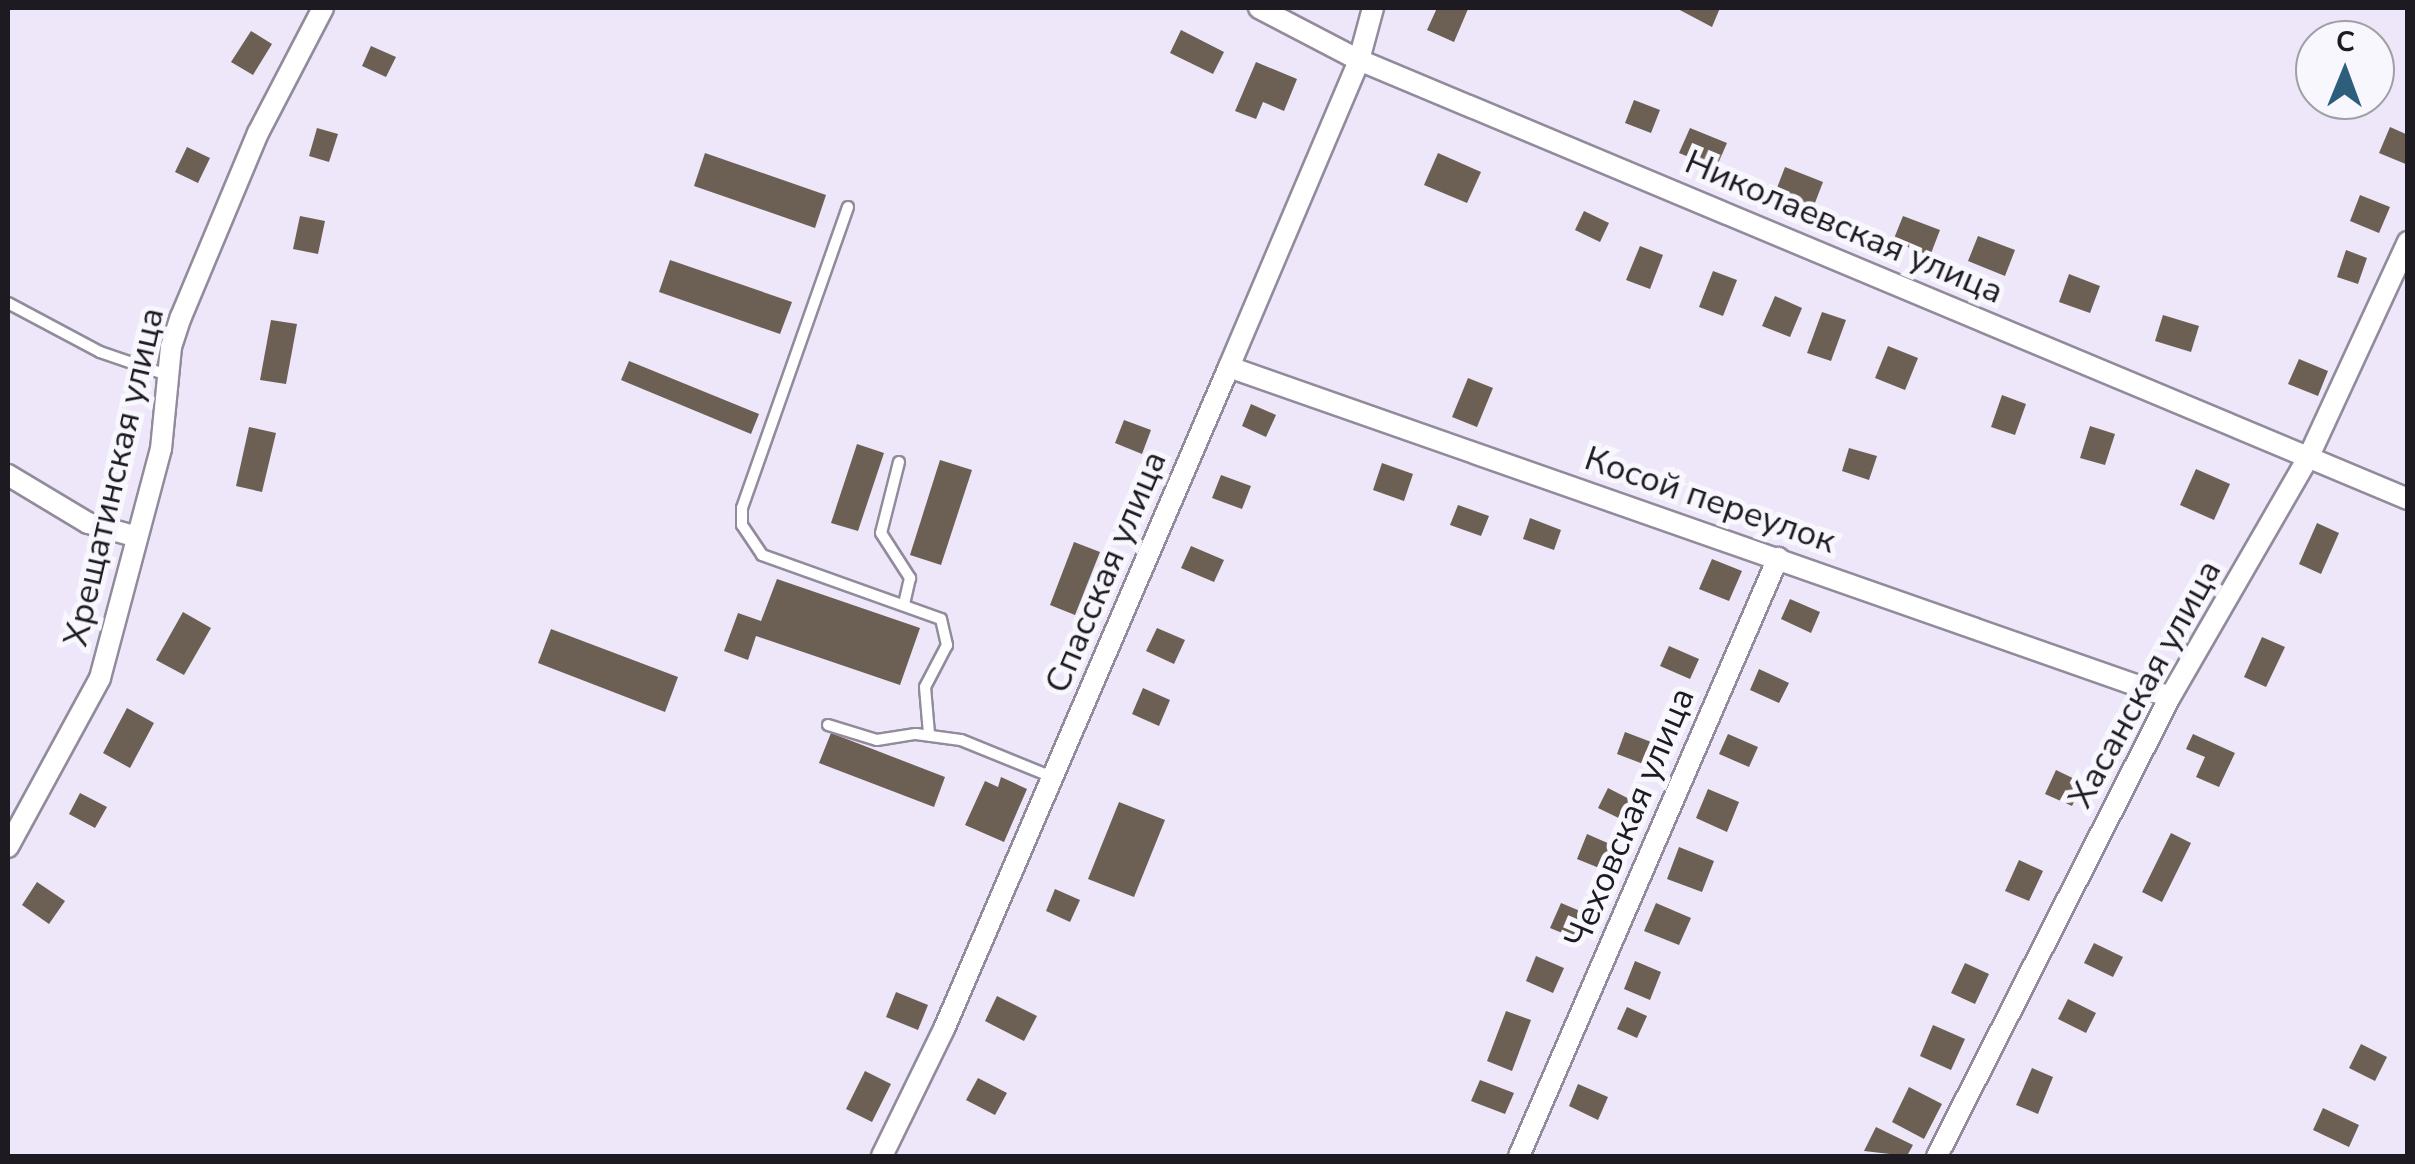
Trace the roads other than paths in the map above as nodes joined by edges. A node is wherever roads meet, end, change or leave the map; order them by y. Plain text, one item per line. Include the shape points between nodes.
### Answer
1 (323, 8) edge
2 (1259, 8) edge
3 (1373, 8) edge
4 (1359, 60) junction
5 (848, 207) dead end
6 (2408, 242) edge
7 (8, 303) edge
8 (1229, 367) junction
9 (168, 376) junction
10 (2309, 456) junction
11 (899, 462) dead end
12 (8, 475) edge
13 (2408, 498) edge
14 (134, 536) junction
15 (1778, 558) junction
16 (904, 604) junction
17 (2170, 697) junction
18 (828, 725) dead end
19 (929, 734) junction
20 (1053, 778) junction
21 (8, 847) edge
22 (1523, 1148) edge
23 (882, 1156) edge
24 (1937, 1156) edge

1 - 9 street, Хрещатинская улица via 205,254 171,347
2 - 4 street, Николаевская улица
3 - 4 street, Спасская улица
4 - 8 street, Спасская улица
4 - 10 street, Николаевская улица
5 - 16 lane via 742,508 742,525 762,555
6 - 10 street, Хасанская улица
7 - 9 lane via 100,352
8 - 15 street, Косой переулок
8 - 20 street, Спасская улица
9 - 14 street, Хрещатинская улица via 161,449
10 - 13 street, Николаевская улица
10 - 17 street, Хасанская улица
11 - 16 lane via 882,533 910,578
12 - 14 street via 88,523
14 - 21 street, Хрещатинская улица via 120,616 100,678
15 - 17 street, Косой переулок
15 - 22 street, Чеховская улица
16 - 19 lane via 947,628 926,687
17 - 24 street, Хасанская улица
18 - 19 lane via 877,740
19 - 20 lane
20 - 23 street, Спасская улица

